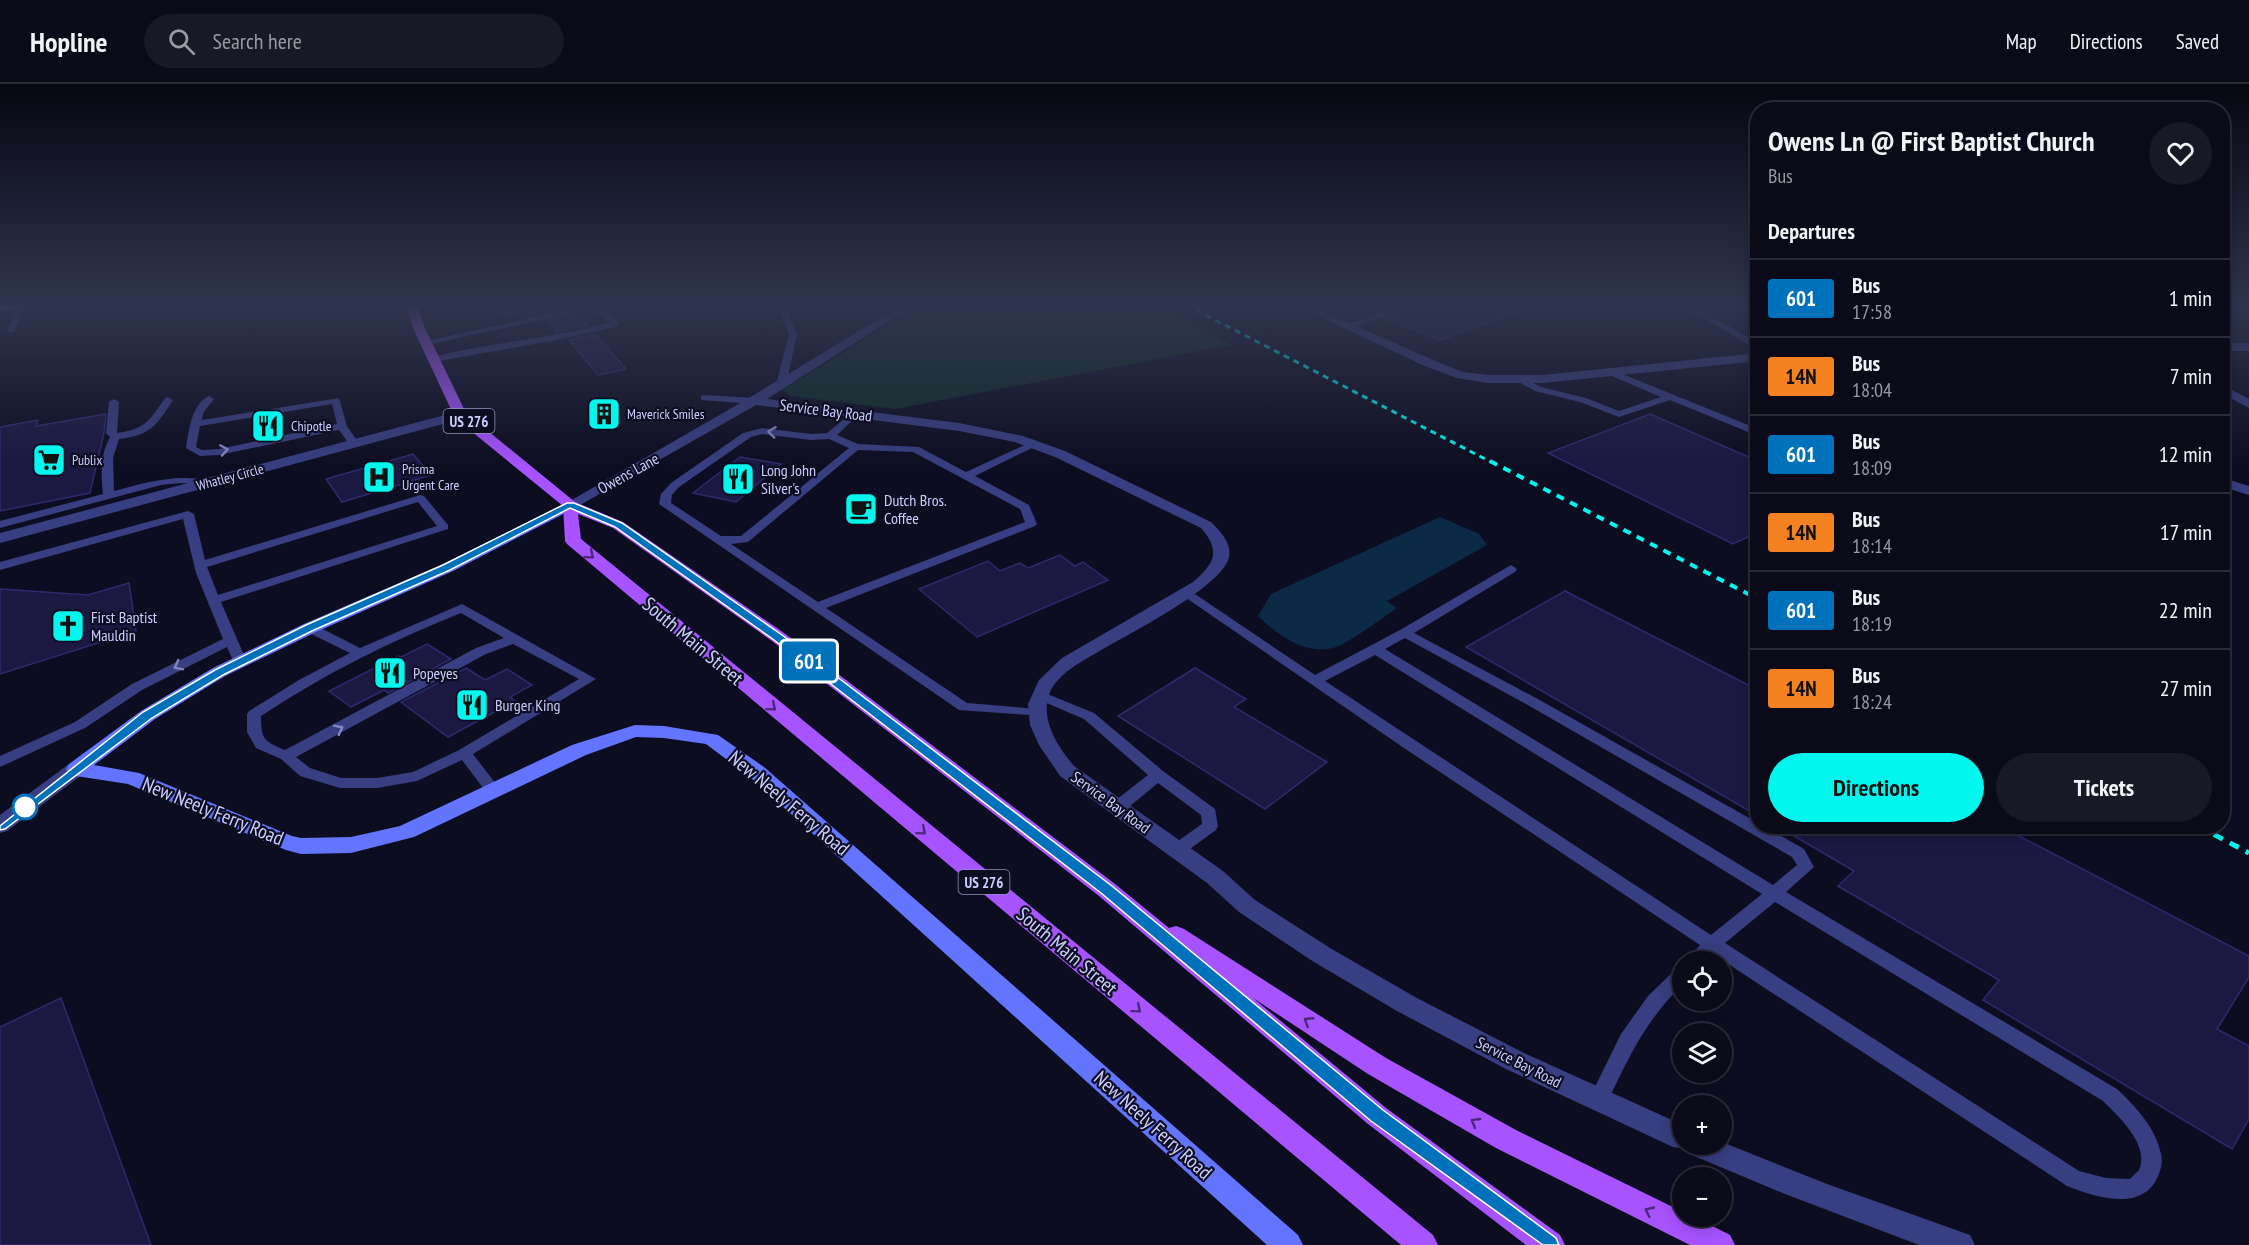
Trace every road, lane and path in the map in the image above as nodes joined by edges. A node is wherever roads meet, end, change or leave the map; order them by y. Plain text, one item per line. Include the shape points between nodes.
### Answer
1 (434, 359) edge
2 (787, 359) edge
3 (818, 359) edge
4 (1423, 359) edge
5 (1736, 359) edge
6 (1610, 372) junction
7 (1520, 380) junction
8 (782, 381) junction
9 (2230, 394) edge
10 (1670, 397) junction
11 (704, 398) dead end
12 (209, 399) dead end
13 (168, 400) dead end
14 (753, 401) junction
15 (114, 402) dead end
16 (2249, 404) edge
17 (854, 414) junction
18 (460, 415) junction
19 (196, 424) junction
20 (342, 426) junction
21 (1750, 430) edge
22 (115, 436) junction
23 (830, 436) junction
24 (353, 442) junction
25 (1035, 444) junction
26 (856, 447) junction
27 (966, 476) junction
28 (208, 483) junction
29 (2230, 484) edge
30 (2249, 491) edge
31 (109, 496) junction
32 (570, 505) junction
33 (0, 525) edge
34 (0, 538) edge
35 (717, 540) junction
36 (0, 566) edge
37 (201, 566) junction
38 (1511, 568) dead end
39 (1185, 593) junction
40 (214, 600) junction
41 (816, 607) junction
42 (310, 628) junction
43 (1405, 633) junction
44 (514, 639) junction
45 (231, 640) junction
46 (1375, 649) junction
47 (362, 653) junction
48 (240, 662) junction
49 (1315, 681) junction
50 (1039, 704) junction
51 (464, 753) junction
52 (286, 756) junction
53 (0, 762) edge
54 (76, 769) junction
55 (1158, 775) junction
56 (494, 792) junction
57 (1118, 807) junction
58 (0, 826) edge
59 (1750, 826) edge
60 (1765, 834) edge
61 (1177, 850) junction
62 (1107, 890) junction
63 (1774, 893) junction
64 (1712, 944) junction
65 (1705, 951) edge
66 (1672, 984) edge
67 (1598, 1101) junction
68 (1672, 1133) edge
69 (1722, 1155) edge
70 (1288, 1245) edge
71 (1423, 1245) edge
72 (1550, 1245) edge
73 (1720, 1245) edge
74 (1960, 1245) edge

1 - 18 main road, US 276
2 - 8 lane
3 - 8 street, Owens Lane
4 - 7 street via 1452,372
5 - 6 street
6 - 7 street
6 - 10 lane
7 - 10 lane via 1619,414
8 - 14 street, Owens Lane
9 - 16 street
10 - 21 lane
11 - 14 lane
12 - 19 lane via 198,413
13 - 22 lane via 148,430
14 - 17 street, Service Bay Road
14 - 32 street, Owens Lane
15 - 22 lane via 111,433
17 - 23 lane
17 - 25 street, Service Bay Road via 959,427
18 - 24 street, Whatley Circle
18 - 32 main road, US 276
19 - 20 lane via 336,400
19 -> 20 lane via 191,448 200,453
20 - 24 lane
22 - 31 lane via 108,447 106,464
23 - 26 lane
23 -> 35 lane via 762,431 747,435 675,485 665,504
24 - 28 street, Whatley Circle
25 - 27 lane
25 - 39 street, Service Bay Road via 1197,520 1216,535 1222,548 1218,568
26 - 27 lane via 915,449
26 - 35 lane via 744,540
27 - 41 lane via 1025,507 1031,524
28 - 31 lane via 161,482
28 - 34 street, Whatley Circle
29 - 30 street
31 - 33 lane
32 - 42 street, Owens Lane via 447,568
32 - 62 main road, US 276 via 618,525 778,638
32 -> 71 main road, South Main Street / US 276 via 573,541
35 - 41 lane
36 - 37 lane via 188,514
37 - 40 lane
37 - 40 lane via 420,498 444,527
38 - 43 lane
39 - 49 lane
39 - 50 street, Service Bay Road via 1068,662 1051,677
40 - 45 lane
41 - 50 lane via 964,707
42 - 47 lane
42 - 48 street, Owens Lane
43 - 46 lane
43 - 59 lane
44 - 47 lane via 462,608
44 - 51 lane via 589,679
52 -> 44 lane via 481,651
45 - 48 lane
45 -> 53 lane via 136,687 80,725
46 - 49 lane
46 - 63 lane
47 - 52 lane via 295,686 254,714 254,732 261,745
48 - 54 street, Owens Lane via 148,715
49 - 64 lane
50 - 55 lane via 1089,716
50 - 57 street, Service Bay Road via 1044,738 1054,756 1067,771
51 - 52 lane via 417,776 377,783 340,783 305,772
51 - 56 lane
54 - 56 street, New Neely Ferry Road via 132,778 301,846 341,846 386,838
54 - 58 street, Owens Lane
55 - 57 lane
55 - 61 lane via 1209,813 1210,826
56 - 70 street, New Neely Ferry Road via 579,750 635,731 711,739 757,771
57 - 61 street, Service Bay Road
60 - 63 lane via 1798,853 1806,867
61 - 67 street, Service Bay Road via 1247,906 1322,955 1406,1004
62 - 72 main road via 1377,1116
73 -> 62 main road, US 276 via 1506,1139 1387,1071
63 - 64 lane
63 - 64 lane via 2110,1095 2141,1131 2153,1157 2148,1175 2134,1189 2106,1188 2074,1179
64 - 65 lane
66 - 67 lane via 1654,1001 1628,1040
67 - 68 street, Service Bay Road
69 - 74 street via 1846,1206

